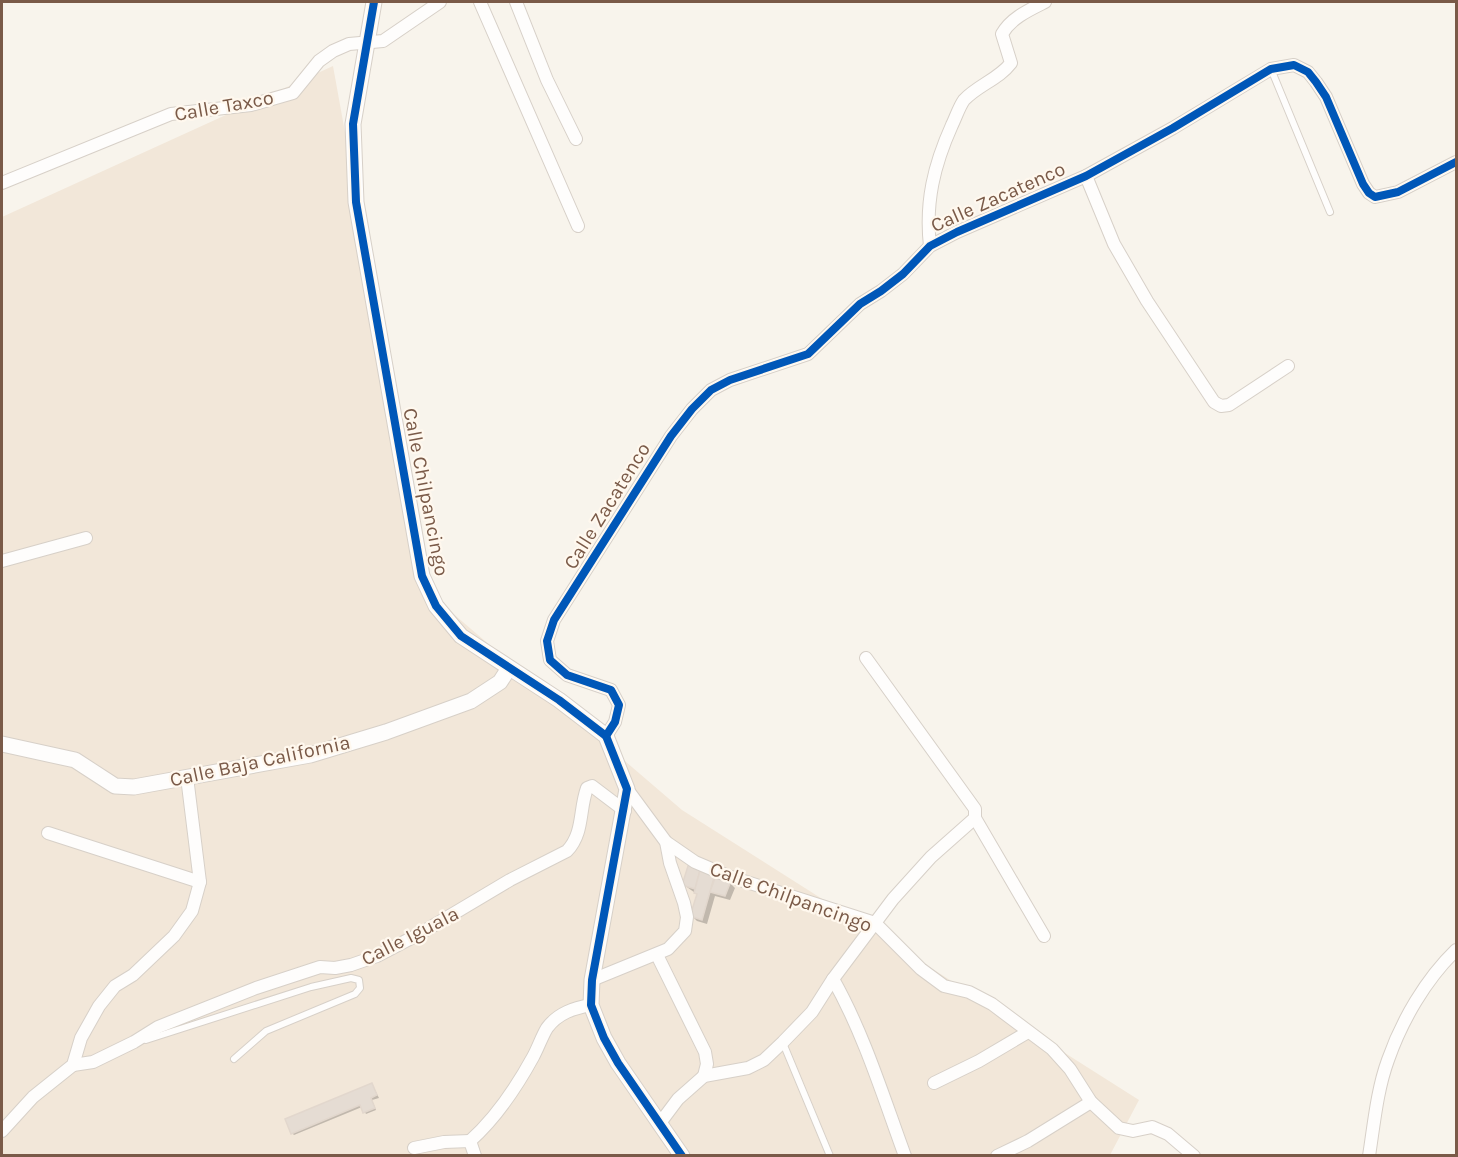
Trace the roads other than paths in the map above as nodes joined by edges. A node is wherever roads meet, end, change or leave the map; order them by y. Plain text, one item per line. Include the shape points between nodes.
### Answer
1 (374, 2) edge
2 (440, 2) edge
3 (480, 2) edge
4 (516, 2) edge
5 (1045, 2) edge
6 (366, 43) junction
7 (1271, 69) junction
8 (576, 139) dead end
9 (1456, 162) edge
10 (1086, 176) junction
11 (2, 183) edge
12 (1330, 212) dead end
13 (578, 226) dead end
14 (930, 246) junction
15 (1288, 366) dead end
16 (86, 538) dead end
17 (2, 561) edge
18 (866, 658) dead end
19 (509, 668) junction
20 (606, 735) junction
21 (2, 744) edge
22 (187, 777) junction
23 (627, 789) junction
24 (625, 811) junction
25 (975, 818) junction
26 (48, 833) dead end
27 (666, 842) junction
28 (200, 882) junction
29 (874, 923) junction
30 (1044, 936) dead end
31 (657, 955) junction
32 (1454, 956) edge
33 (833, 979) junction
34 (592, 981) junction
35 (591, 1005) junction
36 (1028, 1032) junction
37 (134, 1042) junction
38 (783, 1042) junction
39 (234, 1059) dead end
40 (73, 1065) junction
41 (704, 1076) junction
42 (934, 1083) dead end
43 (1091, 1102) junction
44 (660, 1123) junction
45 (2, 1131) edge
46 (470, 1141) junction
47 (414, 1148) dead end
48 (475, 1155) edge
49 (682, 1155) edge
50 (830, 1155) edge
51 (905, 1155) edge
52 (997, 1155) edge
53 (1194, 1155) edge
54 (1370, 1155) edge

1 - 6 street, Calle Chilpancingo
2 - 6 street, Calle Taxco via 383,41
3 - 13 street
4 - 8 street
5 - 14 street via 1007,26 1002,34 1011,63 962,102 932,181 927,220
6 - 11 street, Calle Taxco via 349,44 333,51 319,61 293,93 251,105 171,114
6 - 19 street, Calle Chilpancingo via 354,124 356,202 422,576 447,622
7 - 9 street, Calle Zacatenco via 1294,65 1308,72 1326,97 1363,184 1376,197 1398,192
7 - 10 street, Calle Zacatenco
7 - 12 lane
10 - 14 street, Calle Zacatenco
10 - 15 street via 1114,244 1214,402 1229,405
14 - 20 street, Calle Zacatenco via 903,274 860,304 808,354 711,390 671,436 554,620 547,641 550,660 567,675 611,690 620,705
16 - 17 street
18 - 25 street via 975,809
19 - 20 street, Calle Chilpancingo
19 - 22 street, Calle Baja California via 500,682 471,701 386,732 310,755
20 - 23 street
21 - 22 street, Calle Baja California via 75,760 123,788
22 - 28 street
23 - 24 street
23 - 27 street
24 - 34 street
24 - 37 street, Calle Iguala via 592,786 587,788 577,837 558,857 376,956 256,988 158,1027
25 - 29 street via 931,857
25 - 30 street
26 - 28 street
27 - 29 street, Calle Chilpancingo via 695,862 728,876
27 - 31 street via 687,917 685,931
28 - 40 street via 192,911 174,936 115,986 99,1006 81,1038
29 - 33 street
29 - 36 street, Calle Chilpancingo via 944,986 969,992 992,1004
31 - 34 street
31 - 41 street via 705,1052
32 - 54 street via 1417,999 1387,1060
33 - 38 street via 812,1012
33 - 51 street via 865,1047
34 - 35 street
35 - 44 street via 618,1064
35 - 46 street via 573,1008 547,1028 517,1086
36 - 42 street
36 - 43 street, Calle Chilpancingo via 1052,1049 1070,1069
37 - 39 lane via 311,987 351,978 359,980 360,988 355,994 266,1031
37 - 40 street, Calle Iguala via 93,1062
38 - 41 street via 764,1060 748,1068
38 - 50 lane
40 - 45 street via 33,1096
41 - 44 street via 678,1099
43 - 52 street via 1028,1141
43 - 53 street, Calle Chilpancingo via 1119,1128 1133,1131 1152,1127 1168,1134
44 - 49 street
46 - 47 street
46 - 48 street

